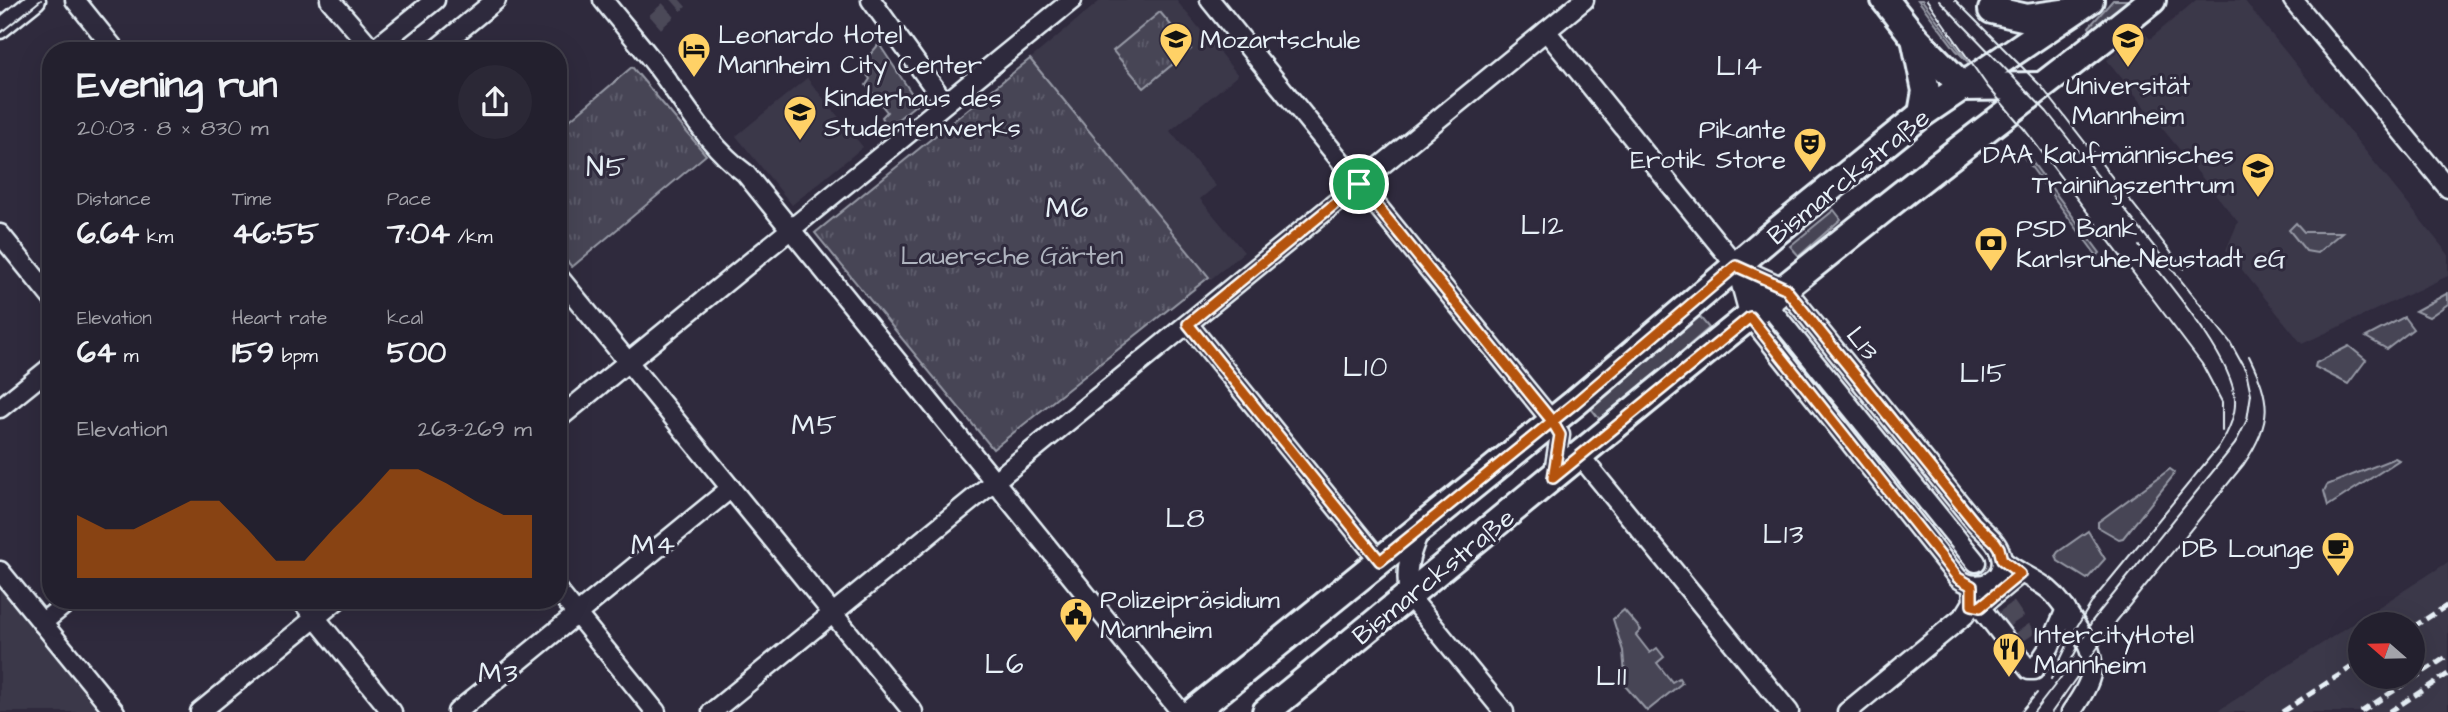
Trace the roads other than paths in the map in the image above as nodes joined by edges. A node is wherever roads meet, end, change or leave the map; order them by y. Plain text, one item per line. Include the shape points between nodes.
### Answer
1 (36, 0) edge
2 (75, 0) edge
3 (330, 0) edge
4 (435, 0) edge
5 (496, 0) edge
6 (603, 0) edge
7 (871, 0) edge
8 (1072, 0) edge
9 (1210, 0) edge
10 (1584, 0) edge
11 (1885, 0) edge
12 (2152, 0) edge
13 (2293, 0) edge
14 (1988, 5) edge
15 (2083, 6) edge
16 (0, 29) edge
17 (1546, 31) junction
18 (1914, 38) junction
19 (109, 42) edge
20 (365, 42) edge
21 (384, 42) edge
22 (445, 42) edge
23 (2022, 48) junction
24 (2015, 86) junction
25 (2041, 86) junction
26 (1963, 87) junction
27 (945, 103) junction
28 (1922, 114) junction
29 (2000, 119) junction
30 (1359, 184) junction
31 (2448, 188) edge
32 (790, 230) junction
33 (0, 234) edge
34 (1736, 266) junction
35 (42, 286) edge
36 (567, 287) edge
37 (1767, 303) junction
38 (1188, 324) junction
39 (628, 362) junction
40 (42, 375) edge
41 (0, 408) edge
42 (567, 412) edge
43 (1552, 421) junction
44 (1580, 456) junction
45 (1553, 478) junction
46 (994, 482) junction
47 (731, 488) junction
48 (1422, 527) junction
49 (2002, 560) junction
50 (1380, 561) junction
51 (1976, 562) tunnel mouth
52 (0, 571) edge
53 (2020, 574) junction
54 (1972, 586) junction
55 (1409, 596) junction
56 (567, 602) edge
57 (1976, 606) junction
58 (59, 609) edge
59 (308, 609) edge
60 (326, 609) edge
61 (2066, 609) junction
62 (832, 613) junction
63 (577, 614) junction
64 (315, 618) junction
65 (42, 623) junction
66 (115, 712) edge
67 (200, 712) edge
68 (392, 712) edge
69 (457, 712) edge
70 (656, 712) edge
71 (712, 712) edge
72 (912, 712) edge
73 (1181, 712) edge
74 (1193, 712) edge
75 (1266, 712) edge
76 (1504, 712) edge
77 (1788, 712) edge
78 (1847, 712) edge
79 (2071, 712) edge

1 - 16 street
2 - 19 street
3 - 20 street
4 - 21 street
5 - 22 street
6 - 32 street via 700,128 726,159 745,173
7 - 27 street
8 - 27 street
9 - 30 street
10 - 17 street
11 - 18 main road
12 - 25 main road, Bismarckstraße
13 - 31 street
14 - 15 main road via 2027,18
14 - 23 main road
15 - 23 main road, Bismarckstraße
17 - 30 street
17 - 34 street
18 - 26 main road
18 - 28 main road via 1926,91
23 - 24 main road
23 - 26 main road, Bismarckstraße
24 - 25 main road
24 - 26 main road
24 - 29 main road
25 - 29 main road, Bismarckstraße
26 - 28 main road, Bismarckstraße
27 - 32 street
28 - 34 main road, Bismarckstraße
29 - 37 main road, Bismarckstraße
30 - 38 street
30 - 43 street
32 - 39 street
32 - 46 street
33 - 35 street
34 - 37 street
34 - 37 street
34 - 43 main road, Bismarckstraße
36 - 39 street
37 - 44 main road, Bismarckstraße
37 - 49 street, L13 via 1900,430 1995,542
37 - 51 street
37 - 54 street via 1958,578
38 - 46 street
38 - 50 street
39 - 42 street
39 - 47 street
40 - 41 street
43 - 45 street via 1560,435
43 - 48 main road, Bismarckstraße
44 - 45 main road, Bismarckstraße
44 - 77 street
45 - 55 main road, Bismarckstraße
46 - 62 street
46 - 73 street
47 - 62 street
47 - 63 street
48 - 50 main road, Bismarckstraße
48 - 55 street via 1408,559
49 - 53 street, L13
49 - 54 street via 1993,579
50 - 74 main road, Bismarckstraße
52 - 65 street
53 - 57 street
53 - 61 street, L13 via 2050,590
54 - 57 street
55 - 75 main road, Bismarckstraße
55 - 76 street
56 - 63 street
57 - 61 street via 2029,670 2042,661
57 - 78 street
58 - 65 street
59 - 64 street
60 - 64 street
61 - 79 street, L13 via 2093,657 2088,684
62 - 71 street
62 - 72 street
63 - 69 street
63 - 70 street
64 - 67 street
64 - 68 street
65 - 66 street

